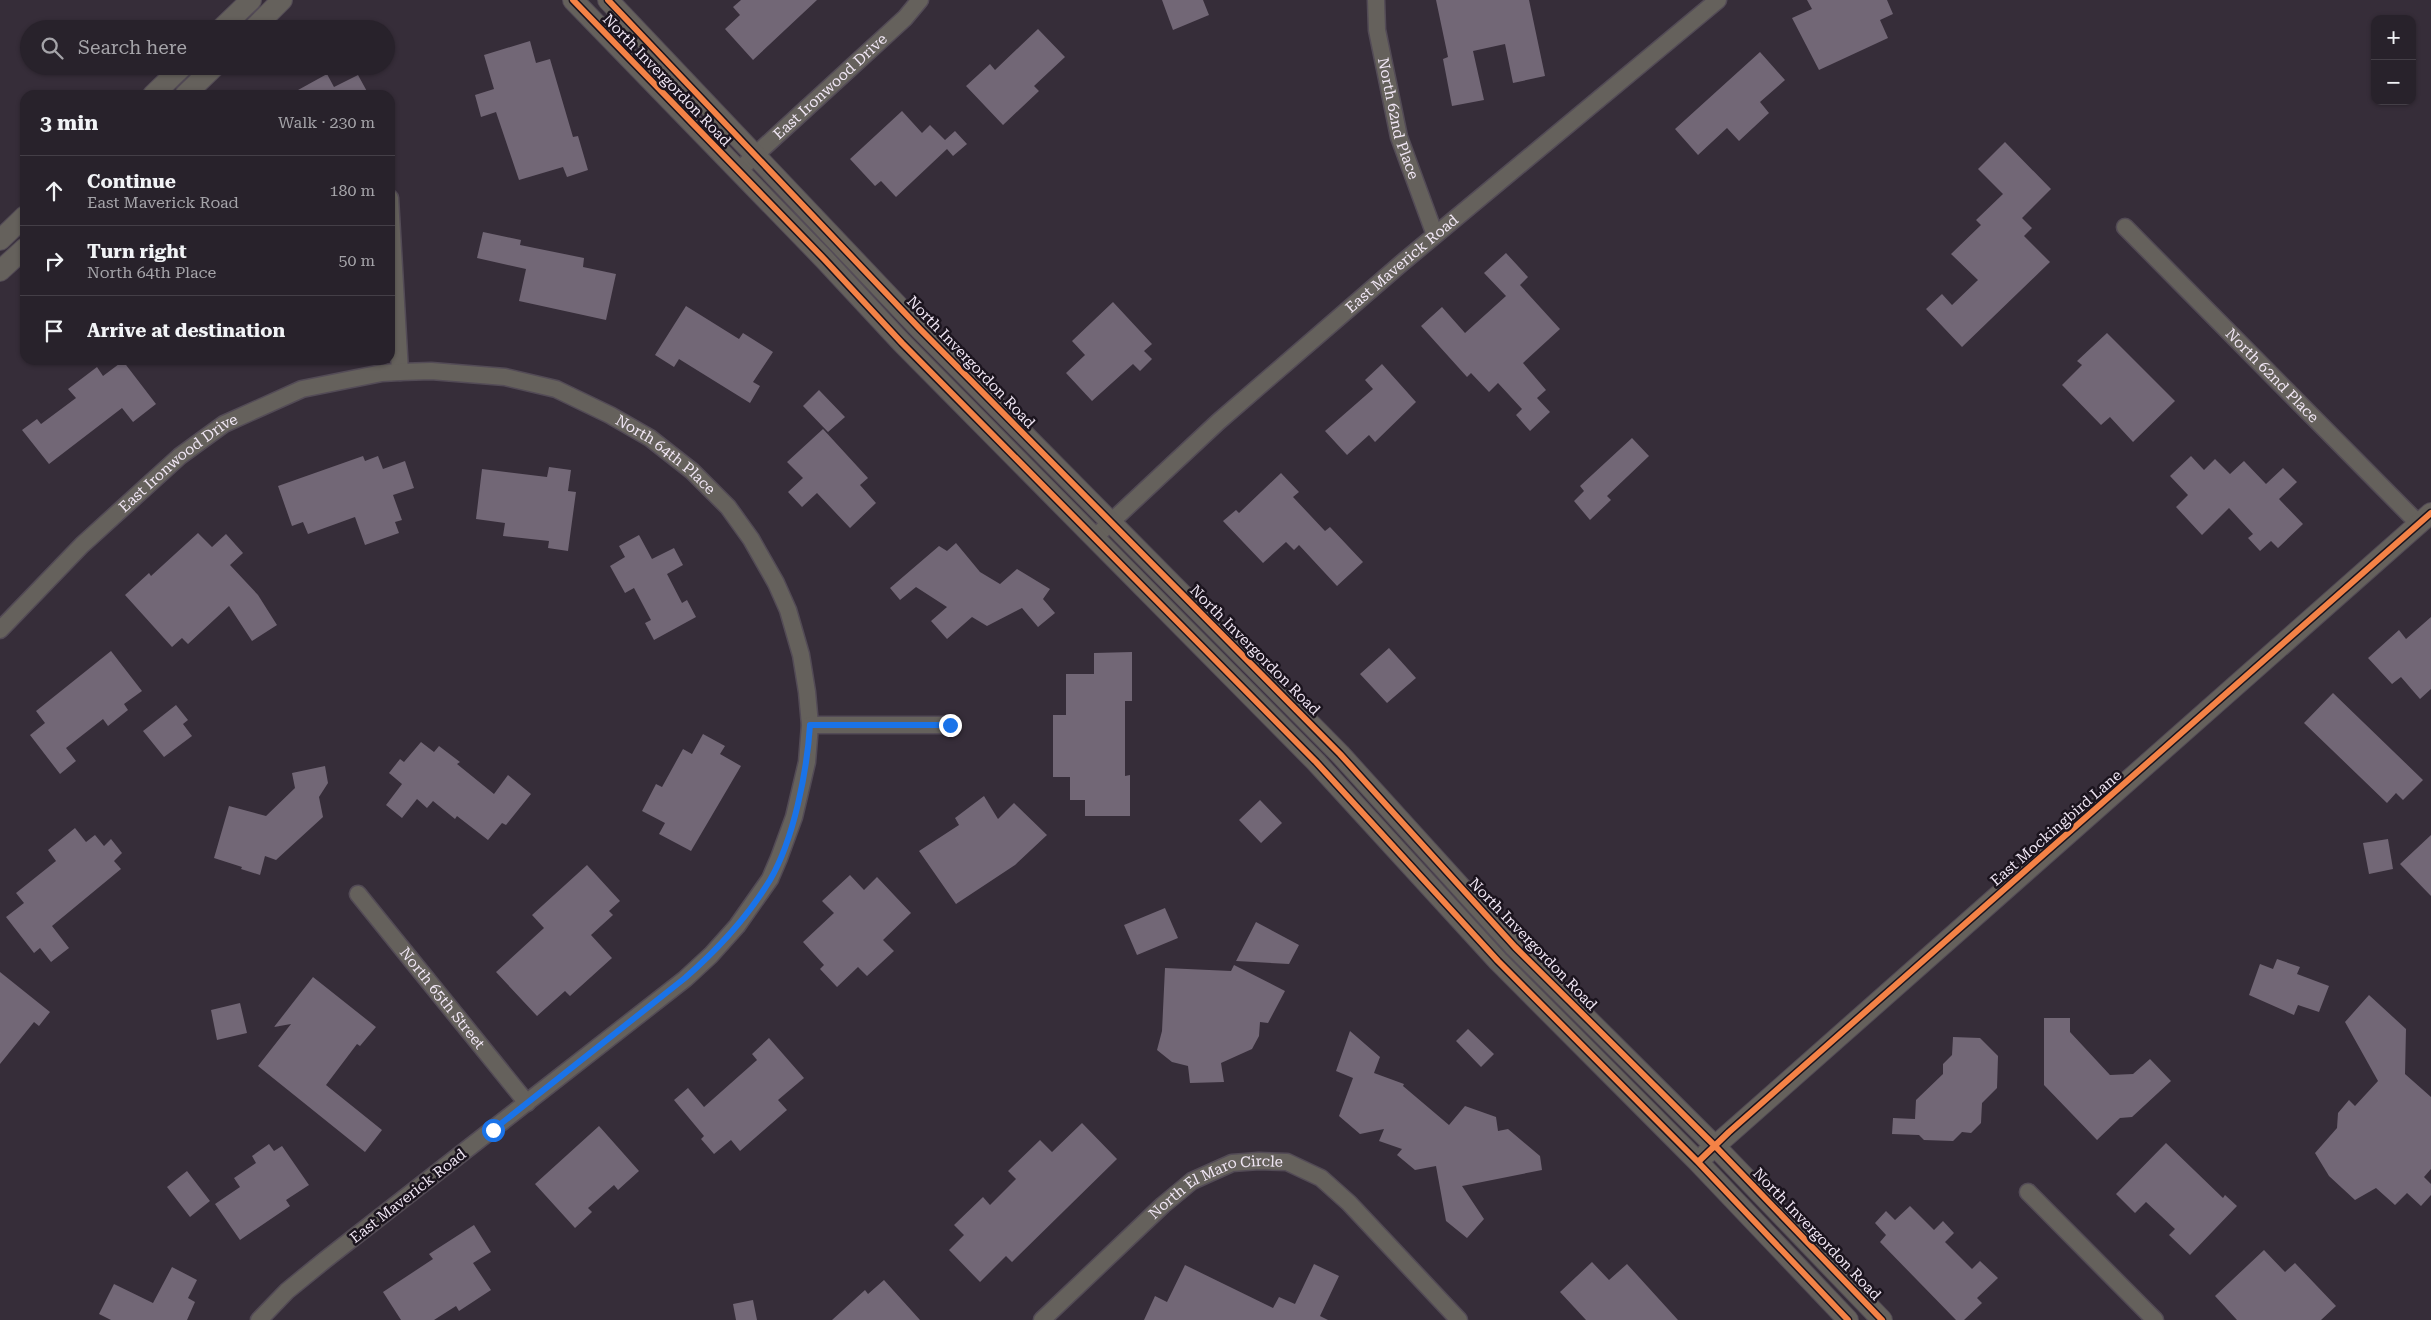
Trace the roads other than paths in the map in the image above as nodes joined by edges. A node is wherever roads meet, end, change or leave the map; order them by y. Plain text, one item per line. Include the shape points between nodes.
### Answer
1 (251, 0) edge
2 (282, 0) edge
3 (573, 0) edge
4 (608, 0) edge
5 (920, 0) edge
6 (1376, 0) edge
7 (1718, 0) edge
8 (230, 20) edge
9 (262, 20) edge
10 (173, 75) edge
11 (205, 75) edge
12 (157, 90) edge
13 (190, 90) edge
14 (754, 155) junction
15 (738, 171) junction
16 (20, 221) edge
17 (2125, 227) dead end
18 (1435, 235) junction
19 (0, 240) edge
20 (20, 253) edge
21 (0, 271) edge
22 (395, 285) edge
23 (400, 372) junction
24 (2425, 518) edge
25 (1111, 521) junction
26 (1095, 537) junction
27 (0, 630) edge
28 (810, 725) junction
29 (950, 725) dead end
30 (358, 894) dead end
31 (527, 1103) junction
32 (1715, 1146) junction
33 (1698, 1162) junction
34 (2028, 1192) dead end
35 (260, 1320) edge
36 (1042, 1320) edge
37 (1459, 1320) edge
38 (1848, 1320) edge
39 (1882, 1320) edge
40 (2155, 1320) edge

1 - 8 street
2 - 9 street
3 - 15 street, North Invergordon Road
4 - 14 street, North Invergordon Road
5 - 14 street, East Ironwood Drive via 905,18
6 - 18 street, North 62nd Place via 1377,30 1399,137
7 - 18 street, East Maverick Road
10 - 12 street
11 - 13 street
14 - 15 street, East Ironwood Drive
14 - 25 street, North Invergordon Road via 920,329
15 - 26 street, North Invergordon Road via 902,344
16 - 19 street
17 - 24 street, North 62nd Place
18 - 25 street, East Maverick Road via 1218,422
20 - 21 street
22 - 23 street
23 - 27 street, East Ironwood Drive via 302,388 224,424 180,456 82,545
23 - 28 street, North 64th Place via 505,377 556,390 650,438 692,471 728,507 776,583 801,654
24 - 32 street, East Mockingbird Lane
25 - 26 street, East Maverick Road
25 - 32 street, North Invergordon Road via 1340,754 1515,947
26 - 33 street, North Invergordon Road via 1316,762 1498,961
28 - 29 street
28 - 31 street, East Maverick Road via 807,762 794,817 770,879 752,906 711,955 685,978
30 - 31 street, North 65th Street
31 - 35 street, East Maverick Road via 325,1260 287,1291
32 - 33 street, East Mockingbird Lane
32 - 39 street, North Invergordon Road
33 - 38 street, North Invergordon Road
34 - 40 street
36 - 37 street, North El Maro Circle via 1192,1181 1232,1163 1259,1161 1287,1162 1321,1178 1349,1203

